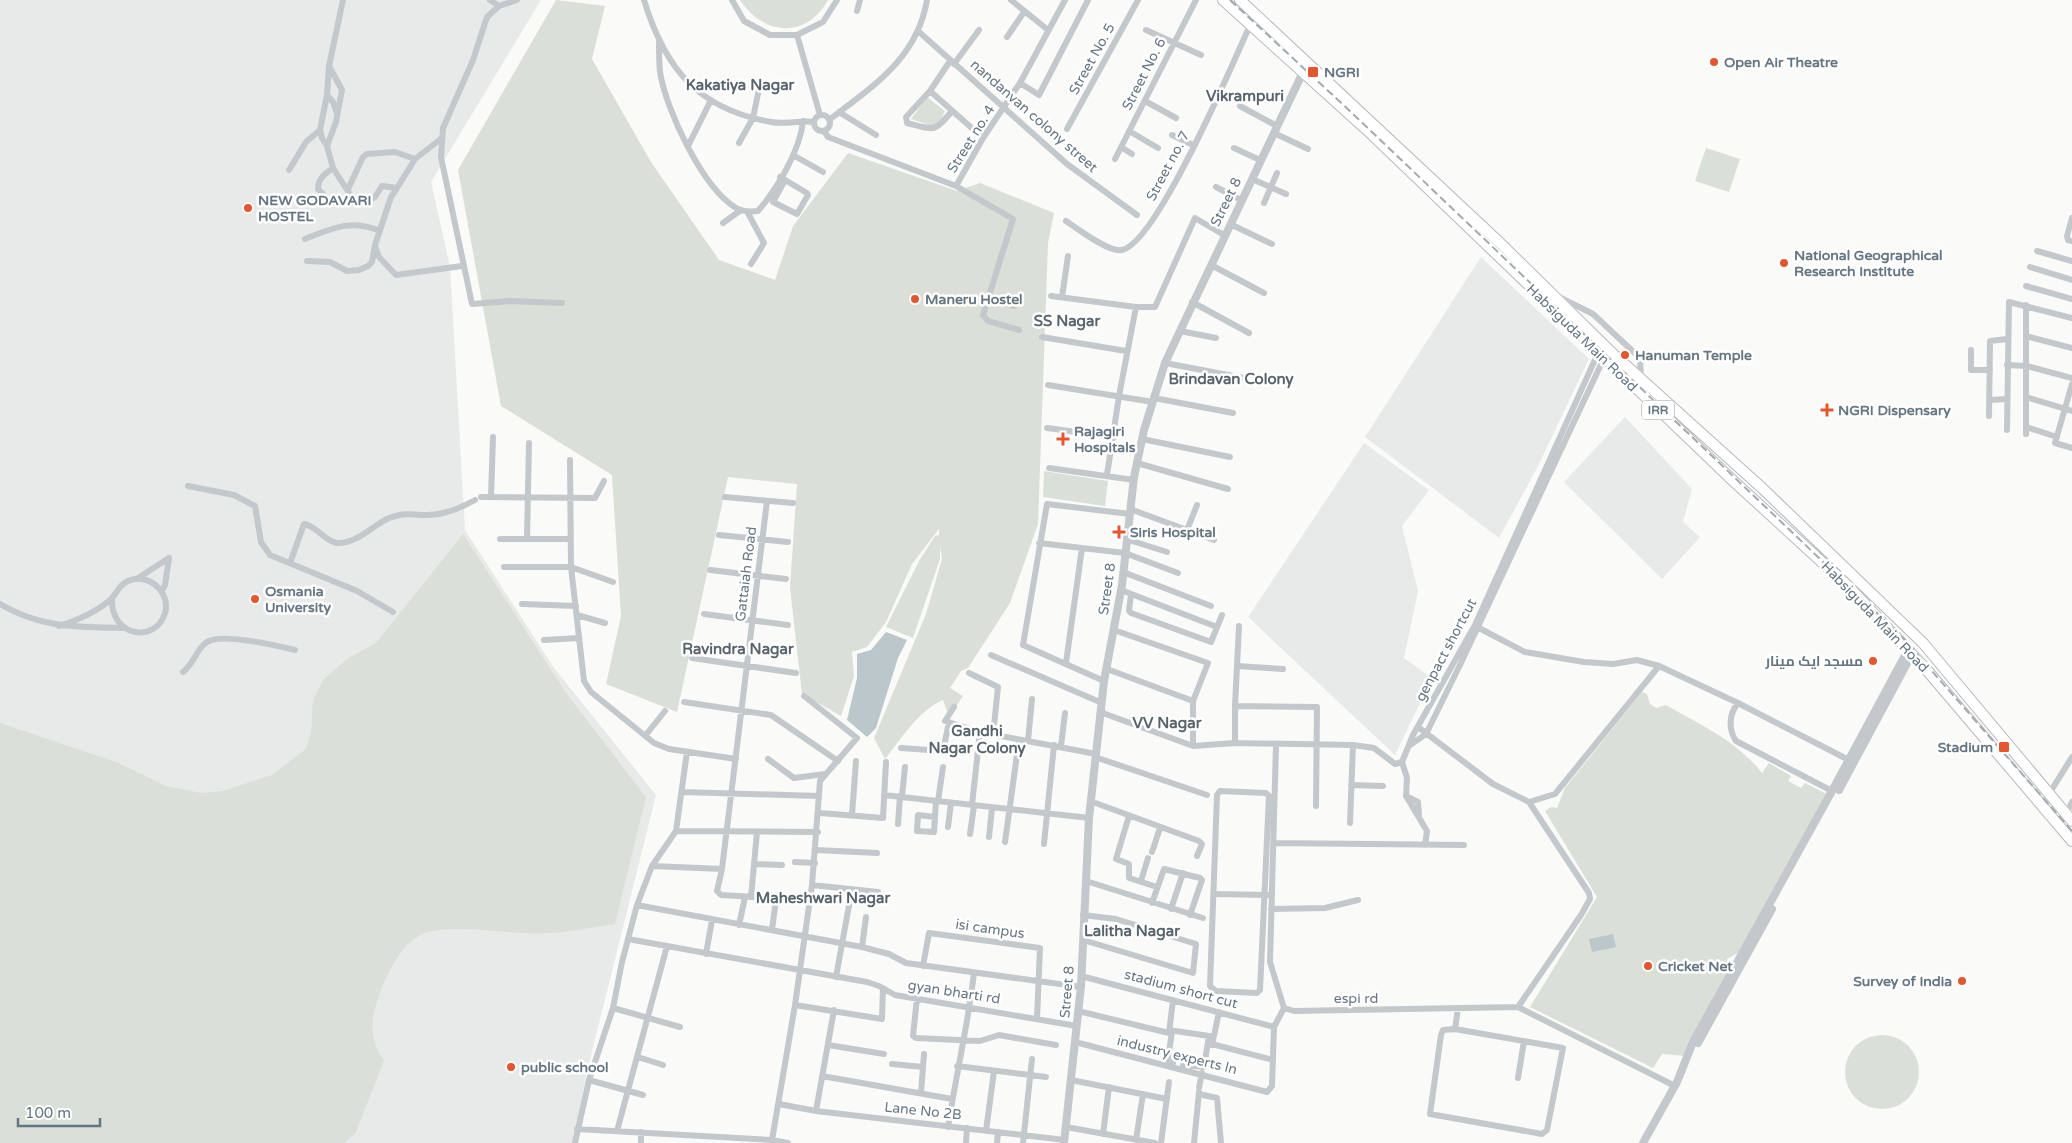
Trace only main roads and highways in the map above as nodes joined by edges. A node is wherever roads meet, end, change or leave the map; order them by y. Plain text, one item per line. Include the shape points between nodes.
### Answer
1 (1223, 0) edge
2 (1240, 0) edge
3 (1500, 243) junction
4 (1491, 251) junction
5 (1848, 579) junction
6 (2069, 817) edge
7 (2072, 841) edge

1 - 4 main road, Habsiguda Main Road / IRR via 1367,130
2 - 3 main road, Habsiguda Main Road / IRR
3 - 4 main road
3 - 5 main road, Habsiguda Main Road / IRR via 1641,379 1762,488
4 - 5 main road, Habsiguda Main Road / IRR via 1601,356
5 - 6 main road, Habsiguda Main Road / IRR via 1924,643
5 - 7 main road, Habsiguda Main Road / IRR

